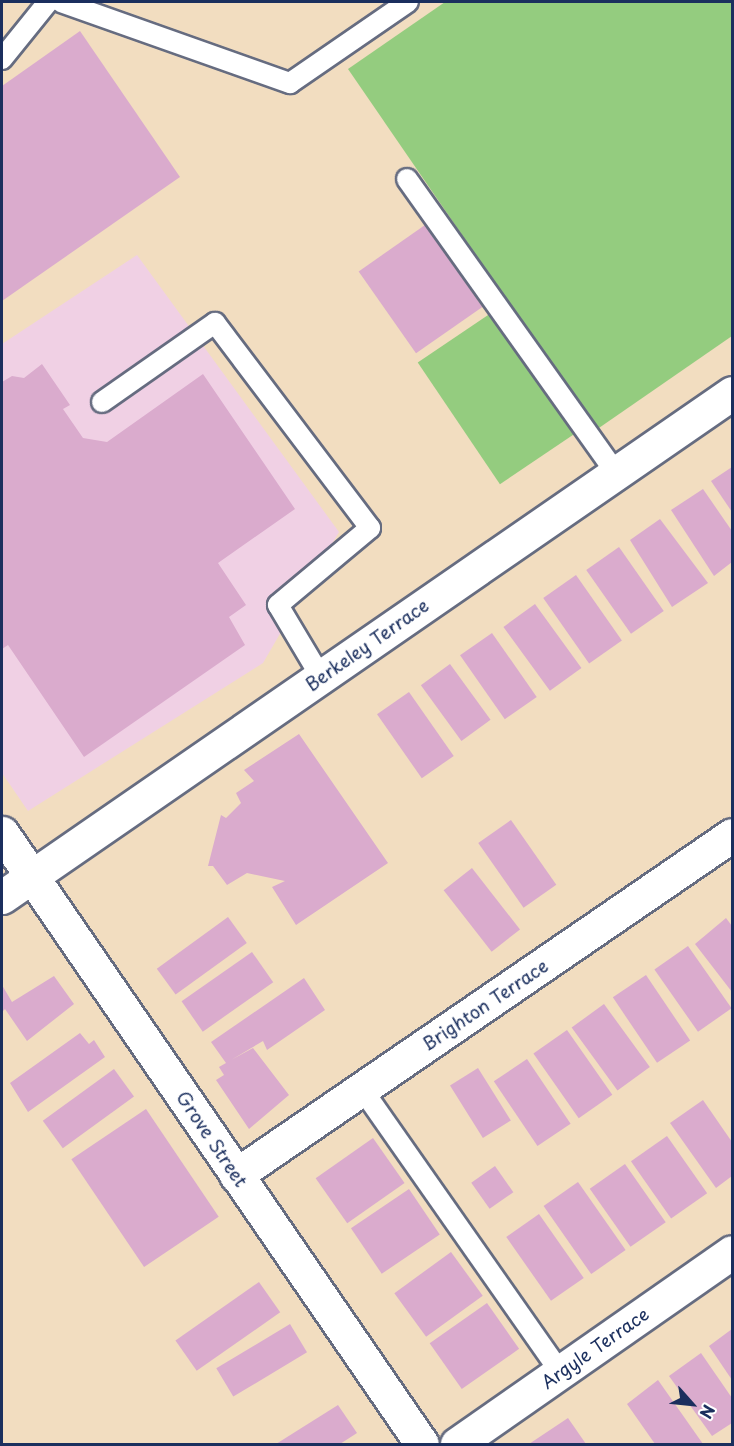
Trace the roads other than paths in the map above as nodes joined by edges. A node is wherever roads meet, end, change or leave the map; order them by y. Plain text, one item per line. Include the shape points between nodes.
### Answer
1 (48, 2) edge
2 (61, 2) edge
3 (408, 2) edge
4 (2, 59) edge
5 (407, 179) dead end
6 (732, 393) edge
7 (102, 402) dead end
8 (616, 473) junction
9 (321, 677) junction
10 (2, 833) edge
11 (732, 835) edge
12 (31, 876) junction
13 (2, 897) edge
14 (362, 1089) junction
15 (236, 1175) junction
16 (732, 1251) edge
17 (560, 1372) junction
18 (422, 1444) edge
19 (458, 1444) edge

1 - 4 lane
2 - 3 lane via 290,82
5 - 8 lane
6 - 8 street, Berkeley Terrace
7 - 9 lane via 215,322 370,528 278,605
8 - 9 street, Berkeley Terrace
9 - 12 street, Berkeley Terrace
10 - 12 street, Grove Street
11 - 14 street, Brighton Terrace
12 - 13 street, Berkeley Terrace
12 - 15 street, Grove Street
14 - 15 street, Brighton Terrace
14 - 17 lane
15 - 18 street, Grove Street
16 - 17 street, Argyle Terrace
17 - 19 street, Argyle Terrace

